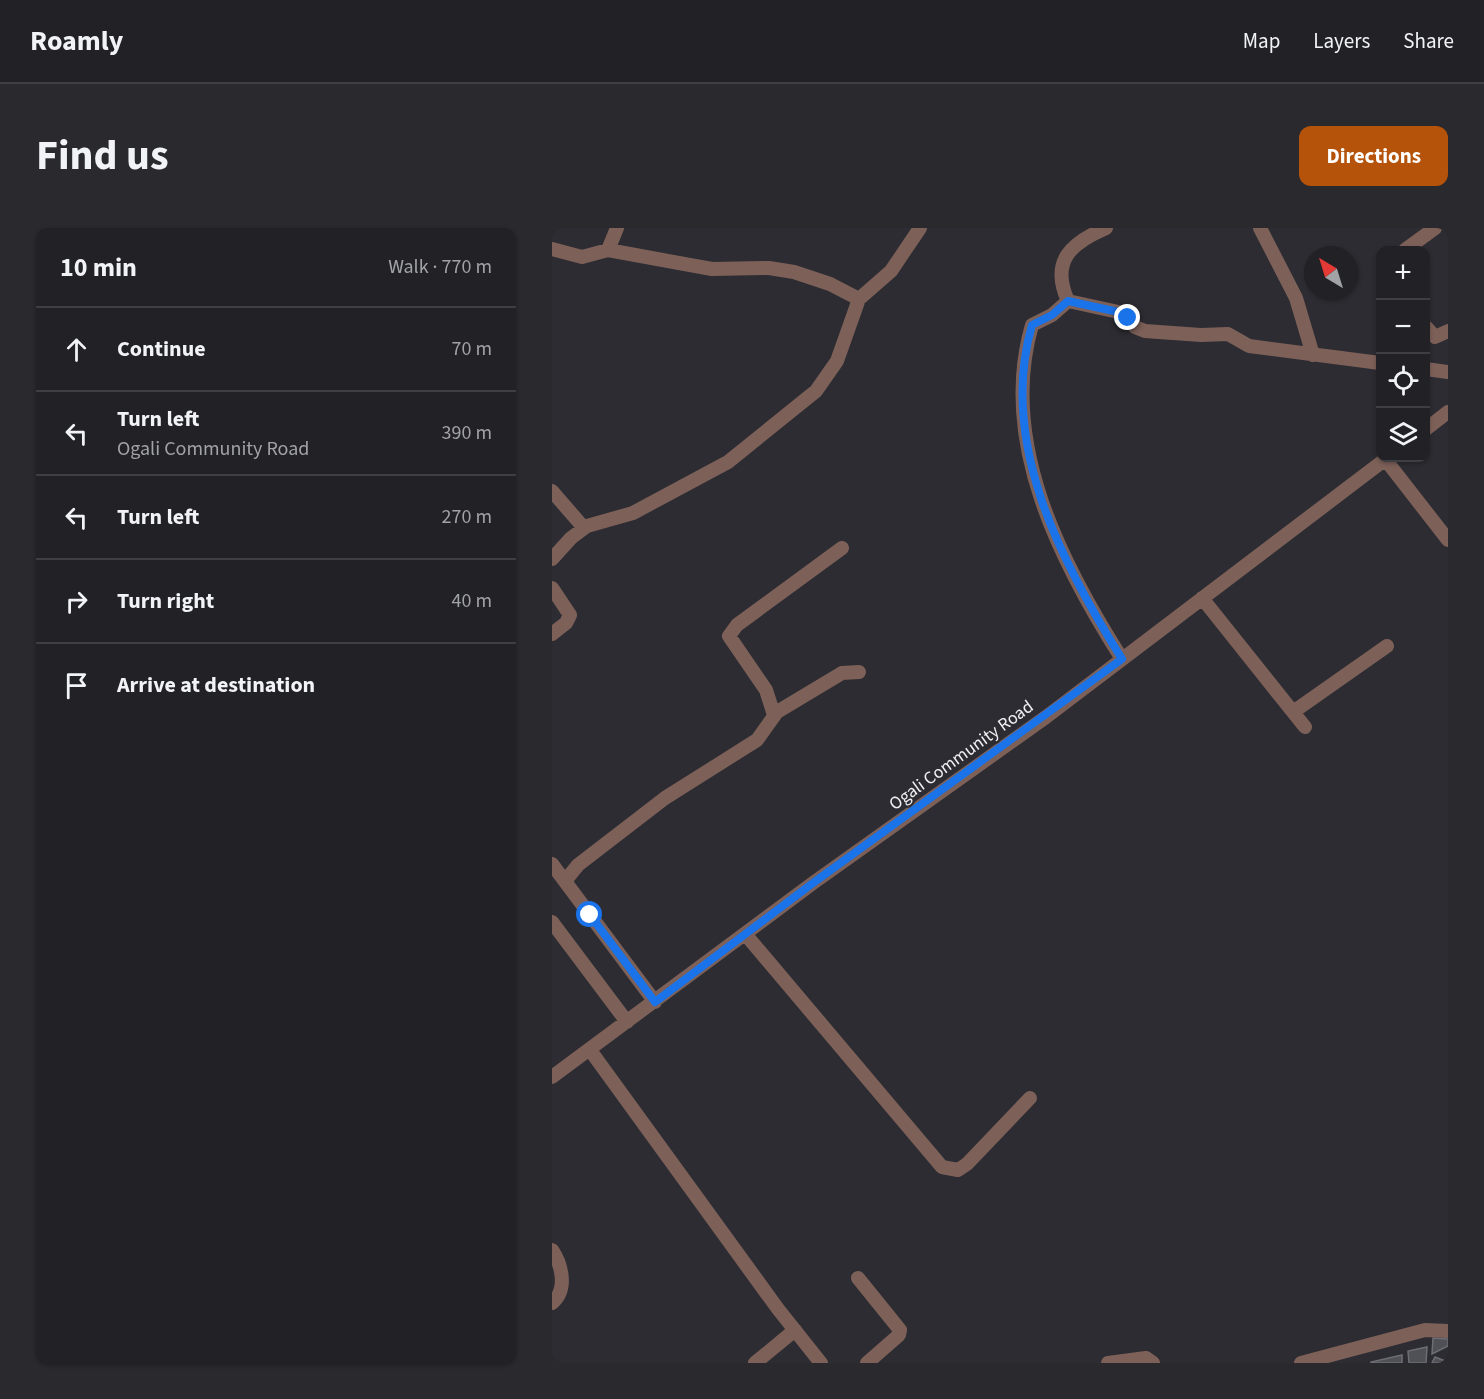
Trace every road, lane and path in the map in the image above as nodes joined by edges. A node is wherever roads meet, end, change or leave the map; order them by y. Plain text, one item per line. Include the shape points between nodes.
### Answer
1 (617, 228) edge
2 (920, 228) edge
3 (1106, 228) edge
4 (1260, 228) edge
5 (1435, 228) edge
6 (1410, 246) edge
7 (552, 249) edge
8 (608, 250) junction
9 (859, 299) junction
10 (1068, 301) junction
11 (1448, 331) edge
12 (1430, 332) edge
13 (1313, 356) junction
14 (1376, 363) edge
15 (1430, 370) edge
16 (1448, 372) edge
17 (1448, 412) edge
18 (1430, 425) edge
19 (1381, 462) edge
20 (1389, 462) edge
21 (552, 491) edge
22 (584, 528) junction
23 (1448, 540) edge
24 (842, 548) dead end
25 (552, 560) edge
26 (552, 588) edge
27 (1202, 598) junction
28 (552, 634) edge
29 (1388, 646) dead end
30 (1122, 659) junction
31 (859, 672) dead end
32 (1293, 712) junction
33 (774, 716) junction
34 (1305, 727) dead end
35 (552, 864) edge
36 (565, 880) junction
37 (552, 922) edge
38 (746, 935) junction
39 (655, 1002) junction
40 (627, 1022) junction
41 (590, 1050) junction
42 (552, 1077) edge
43 (1030, 1098) dead end
44 (552, 1250) edge
45 (858, 1278) dead end
46 (552, 1303) edge
47 (795, 1330) junction
48 (1448, 1331) edge
49 (755, 1363) edge
50 (821, 1363) edge
51 (867, 1363) edge
52 (1108, 1363) edge
53 (1153, 1363) edge
54 (1301, 1363) edge

1 - 8 street
2 - 9 street via 891,271
3 - 10 street via 1073,246 1064,256 1062,286
4 - 13 street via 1296,298
5 - 6 street
7 - 8 street via 582,257
8 - 9 street via 712,269 769,268 794,272
9 - 22 street via 841,351 824,381 760,438 716,469 633,513 596,521
10 - 13 street via 1123,313 1138,330 1228,334 1249,346
10 - 30 street via 1032,325 1021,383 1022,415 1051,526 1079,587
11 - 12 street via 1435,337
13 - 14 street
15 - 16 street
17 - 18 street
19 - 27 street, Ogali Community Road
20 - 23 street
21 - 22 street
22 - 25 street
24 - 33 street via 737,625 729,636 766,690
26 - 28 street via 570,615
27 - 30 street, Ogali Community Road
27 - 32 street
29 - 32 street
30 - 38 street, Ogali Community Road
31 - 33 street via 829,679
32 - 34 street
33 - 36 street via 758,740 665,798 578,865
35 - 36 street
36 - 39 street
37 - 40 street
38 - 39 street, Ogali Community Road
38 - 43 street via 942,1167 958,1170 967,1164
39 - 40 street, Ogali Community Road
40 - 41 street, Ogali Community Road
41 - 42 street, Ogali Community Road
41 - 47 street
44 - 46 street via 562,1269 559,1295
45 - 51 street via 900,1330
47 - 49 street
47 - 50 street
48 - 54 street via 1425,1330
52 - 53 street via 1146,1358

